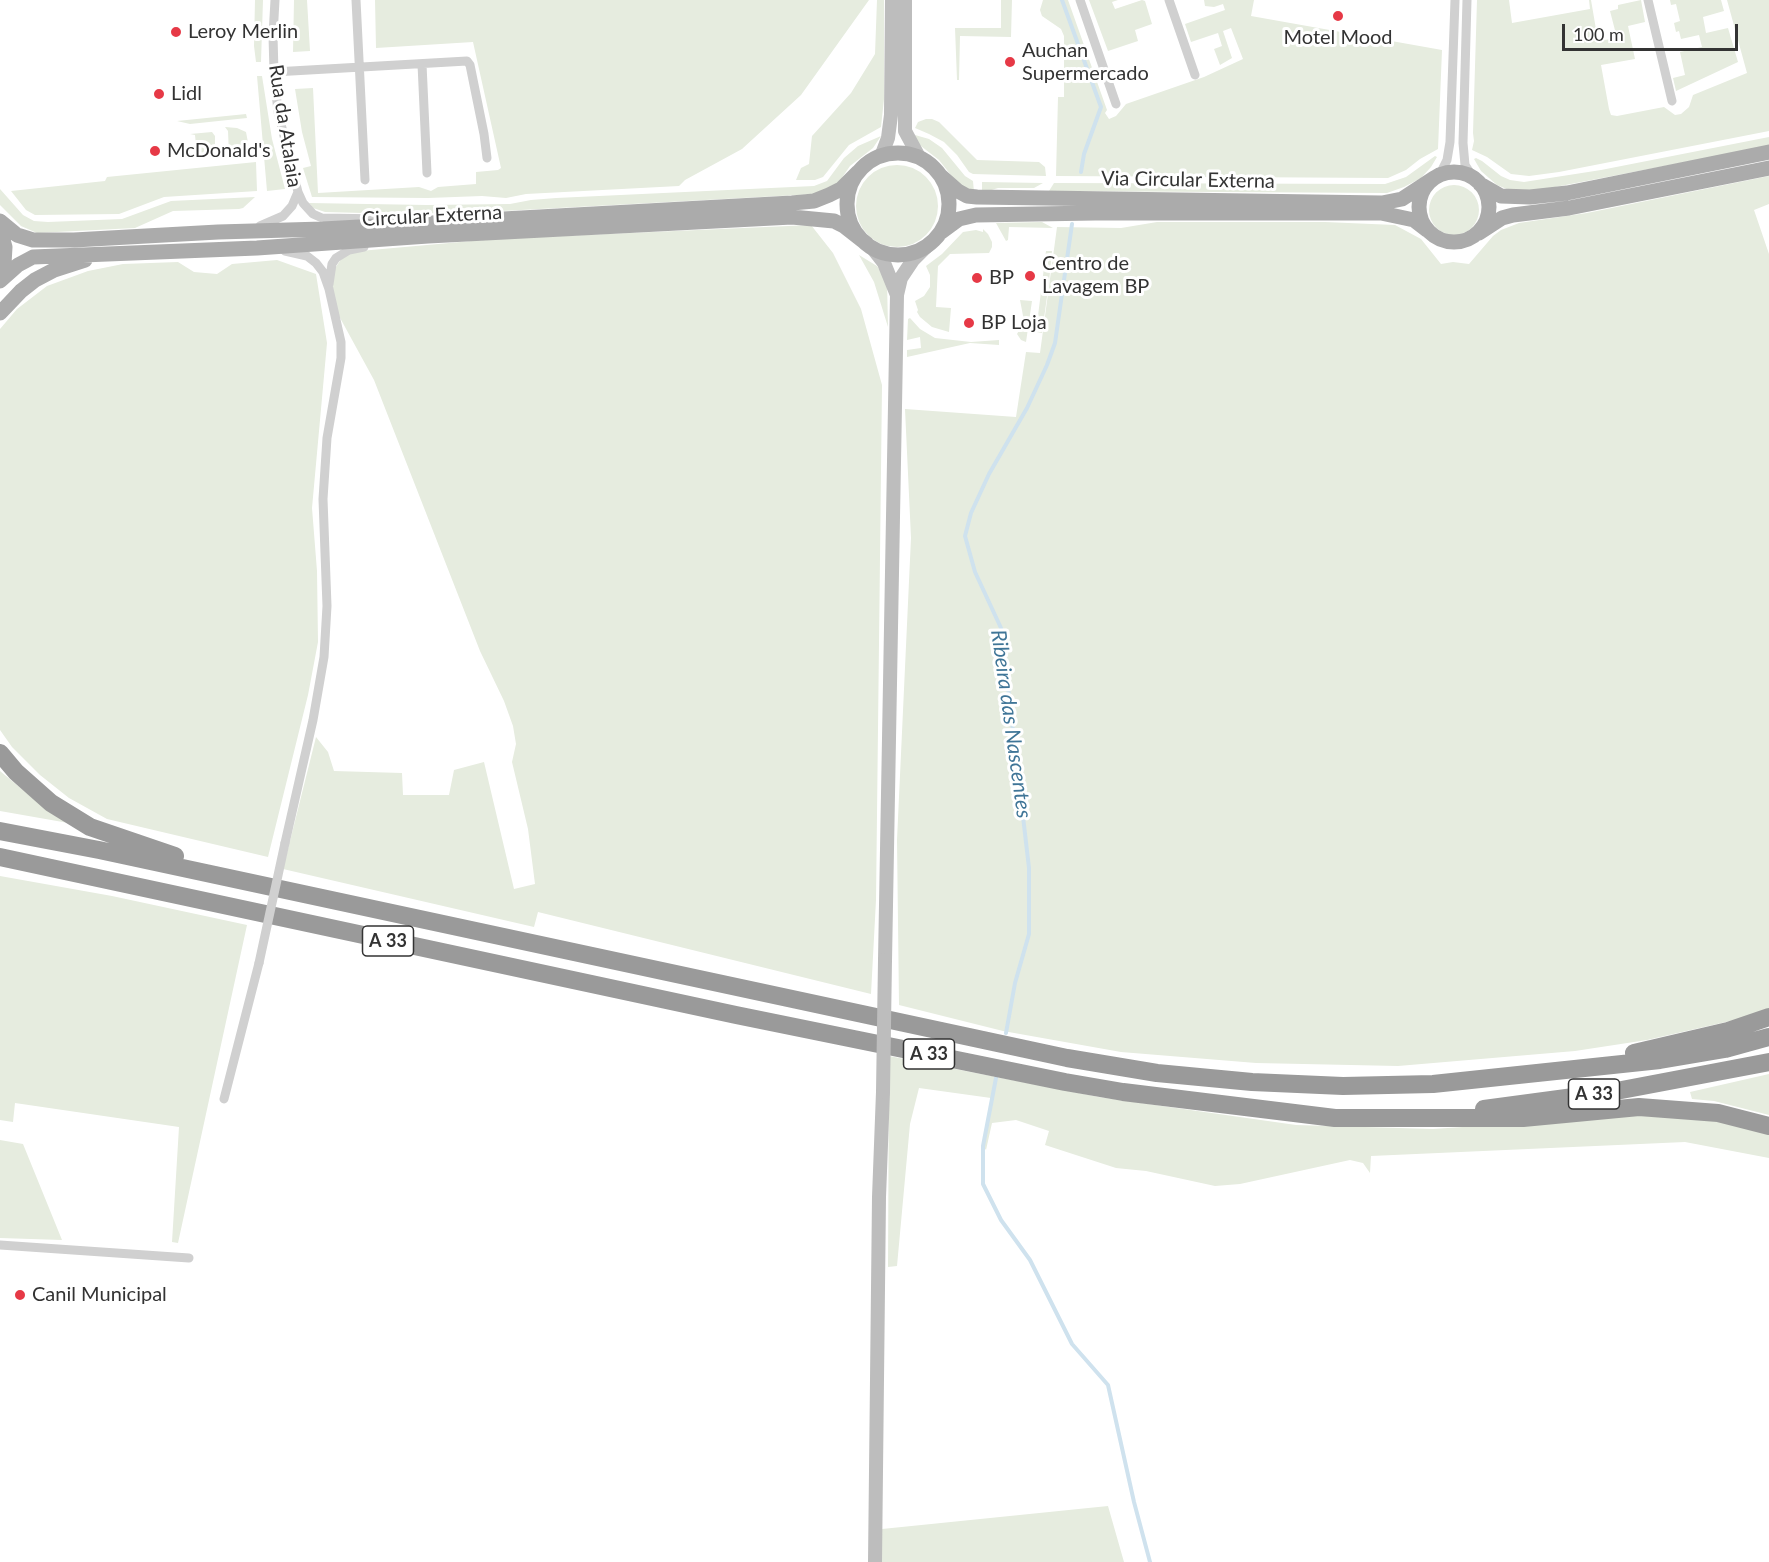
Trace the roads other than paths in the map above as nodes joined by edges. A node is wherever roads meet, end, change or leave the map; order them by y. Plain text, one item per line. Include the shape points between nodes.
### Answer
1 (275, 0) edge
2 (356, 0) edge
3 (892, 0) edge
4 (905, 0) edge
5 (1080, 0) edge
6 (1169, 0) edge
7 (1455, 0) edge
8 (1467, 0) edge
9 (1648, 0) edge
10 (422, 64) junction
11 (360, 67) junction
12 (274, 72) junction
13 (1195, 75) dead end
14 (1672, 101) dead end
15 (1116, 104) dead end
16 (1769, 152) edge
17 (882, 154) junction
18 (919, 157) junction
19 (487, 158) dead end
20 (1769, 168) edge
21 (858, 172) junction
22 (427, 174) dead end
23 (941, 176) junction
24 (1436, 177) junction
25 (365, 180) dead end
26 (1477, 181) junction
27 (298, 192) junction
28 (0, 221) edge
29 (0, 229) edge
30 (431, 229) junction
31 (1426, 230) junction
32 (218, 232) junction
33 (940, 233) junction
34 (1479, 233) junction
35 (870, 247) junction
36 (926, 247) junction
37 (257, 248) junction
38 (106, 254) junction
39 (0, 275) edge
40 (0, 281) edge
41 (329, 289) junction
42 (897, 295) junction
43 (0, 313) edge
44 (0, 753) edge
45 (0, 831) edge
46 (0, 857) edge
47 (0, 862) edge
48 (40, 865) junction
49 (253, 883) junction
50 (1769, 1017) edge
51 (1769, 1037) edge
52 (1769, 1062) edge
53 (1554, 1072) junction
54 (224, 1099) dead end
55 (1416, 1118) junction
56 (1769, 1126) edge
57 (0, 1245) edge
58 (189, 1258) dead end
59 (875, 1562) edge

1 - 12 street, Rua da Atalaia
2 - 11 street
3 - 17 main road via 890,132
4 - 18 main road via 904,123
5 - 15 street
6 - 13 street
7 - 24 street via 1450,142 1447,160
8 - 26 street via 1463,143 1465,165
9 - 14 street
10 - 11 street
10 - 19 street via 467,62 470,66
10 - 22 street
11 - 12 street
11 - 25 street
12 - 27 street, Rua da Atalaia
16 - 26 main road via 1530,197 1501,196
17 - 18 main road via 899,152
17 - 21 main road
18 - 23 main road
20 - 34 main road via 1569,208 1513,215
21 - 30 main road, Circular Externa via 841,189 814,201
21 - 35 main road via 848,193 848,213 855,232
23 - 24 main road, Via Circular Externa via 958,191 977,198 1382,203 1402,199
23 - 33 main road via 950,205
24 - 26 main road via 1456,172
24 - 31 main road via 1420,197
26 - 34 main road via 1489,205
27 - 30 street, Circular Externa via 306,209 322,218 404,218
27 - 32 street, Rua da Atalaia via 283,216 266,225
28 - 32 main road, Circular Externa via 17,235 33,240
29 - 39 main road via 5,248
30 - 32 main road, Circular Externa
30 - 35 main road, Circular Externa via 792,217 834,221
30 - 37 main road, Circular Externa
30 - 41 street via 411,243 356,248 341,254 332,264
31 - 33 main road, Via Circular Externa via 1414,220 1382,213 1095,213 976,215 959,219
31 - 34 main road via 1456,243
33 - 36 main road
35 - 36 main road via 897,256
35 - 42 main road via 884,263
36 - 42 main road via 901,278
37 - 38 main road, Circular Externa
37 - 41 street via 307,256 323,272
38 - 40 main road, Circular Externa via 33,257
38 - 43 main road via 72,263 35,280
41 - 54 street, bridge via 341,358 327,438 323,499 327,606 324,657 259,963
42 - 59 main road, bridge
44 - 49 highway via 51,803 90,827
45 - 49 highway, A 33
46 - 48 highway, A 33
47 - 48 highway
48 - 55 highway, A 33 via 464,958 1065,1082 1335,1118
49 - 53 highway, A 33 via 1067,1058 1157,1073 1343,1086 1432,1084
50 - 53 highway via 1728,1031
51 - 53 highway, A 33 via 1660,1060
52 - 55 highway, A 33 via 1611,1092
55 - 56 highway via 1523,1118 1639,1107 1718,1113
57 - 58 street

